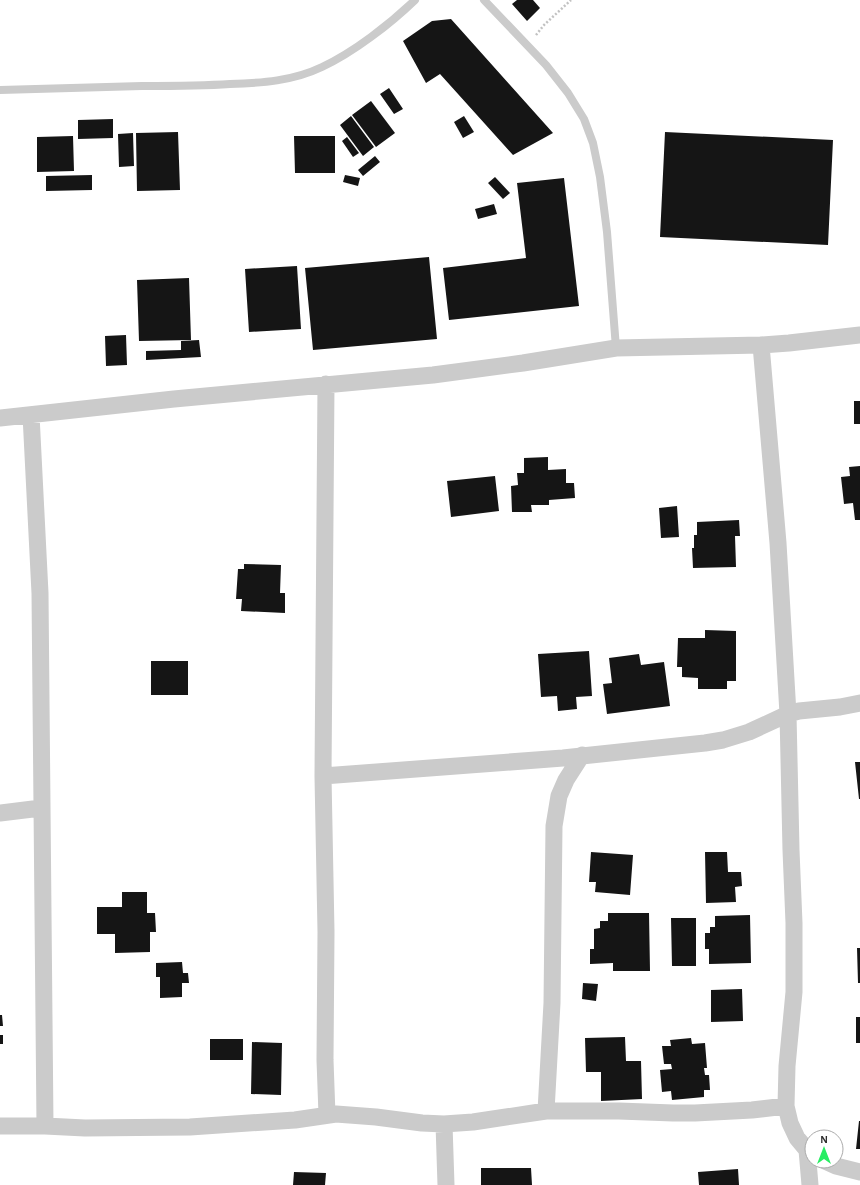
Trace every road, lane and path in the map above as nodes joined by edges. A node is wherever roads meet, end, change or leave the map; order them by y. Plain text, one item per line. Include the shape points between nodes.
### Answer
1 (415, 0) edge
2 (484, 0) edge
3 (571, 0) edge
4 (528, 45) junction
5 (0, 90) edge
6 (860, 335) edge
7 (761, 345) junction
8 (616, 348) junction
9 (326, 384) junction
10 (31, 415) junction
11 (0, 418) edge
12 (860, 703) edge
13 (788, 714) junction
14 (582, 755) junction
15 (324, 776) junction
16 (41, 808) junction
17 (0, 813) edge
18 (786, 1106) junction
19 (546, 1111) junction
20 (326, 1115) junction
21 (444, 1124) junction
22 (0, 1126) edge
23 (45, 1126) junction
24 (804, 1147) edge
25 (844, 1168) edge
26 (810, 1169) edge
27 (860, 1172) edge
28 (446, 1185) edge
29 (810, 1185) edge

1 - 5 lane via 345,54 322,67 279,80 255,84
2 - 4 lane
3 - 4 path via 544,25
4 - 8 lane via 568,93 584,119 593,144 607,232
6 - 7 street
7 - 8 street
7 - 13 street via 778,543
8 - 9 street via 474,370
9 - 10 street
9 - 15 street
10 - 11 street
10 - 16 street via 40,593
12 - 13 street
13 - 14 street via 724,740
13 - 18 street via 794,992
14 - 15 street
14 - 19 street via 559,796 554,826 552,1003
15 - 20 street
16 - 17 street
16 - 23 street
18 - 19 street via 673,1114
18 - 24 street via 796,1138
19 - 21 street
20 - 21 street via 348,1114
20 - 23 street via 295,1120 190,1127
21 - 28 street
22 - 23 street
25 - 27 street
26 - 29 street

